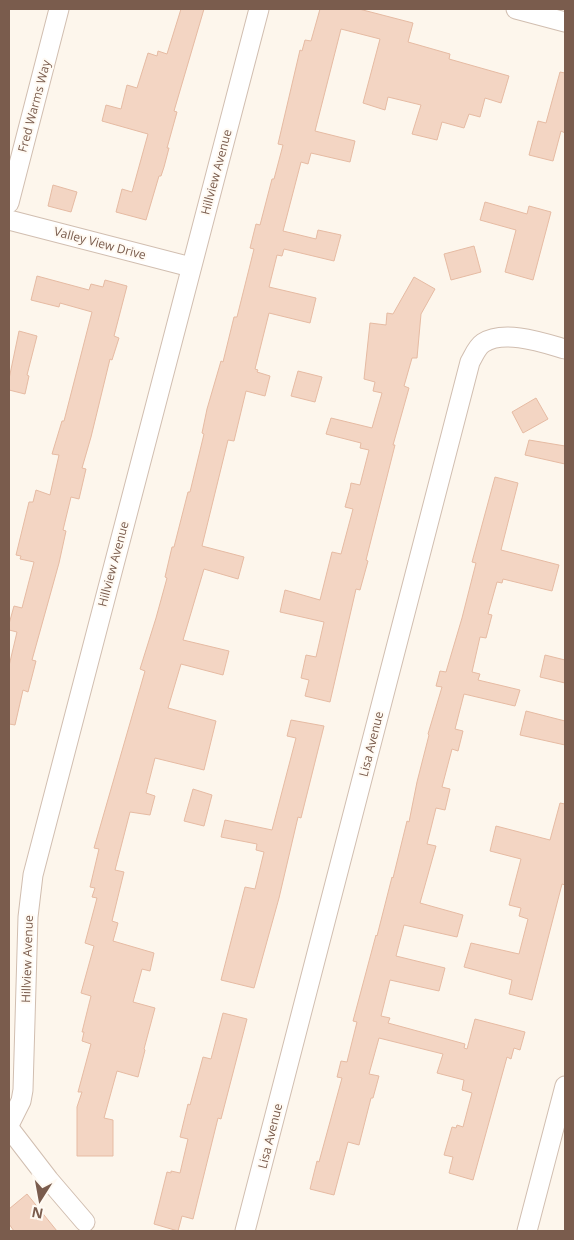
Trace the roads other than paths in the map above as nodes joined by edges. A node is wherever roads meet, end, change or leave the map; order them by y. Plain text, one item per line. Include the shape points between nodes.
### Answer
1 (59, 9) edge
2 (260, 9) edge
3 (516, 9) edge
4 (565, 22) edge
5 (9, 203) edge
6 (9, 220) edge
7 (191, 267) junction
8 (565, 349) edge
9 (565, 1086) edge
10 (9, 1126) edge
11 (85, 1222) dead end
12 (245, 1231) edge
13 (527, 1231) edge

1 - 5 street, Fred Warms Way
2 - 7 street, Hillview Avenue
3 - 4 street
6 - 7 street, Valley View Drive
7 - 10 street, Hillview Avenue via 33,875 28,917 24,1090
8 - 12 street, Lisa Avenue via 508,337 492,338 482,343 470,362
9 - 13 street
10 - 11 street

